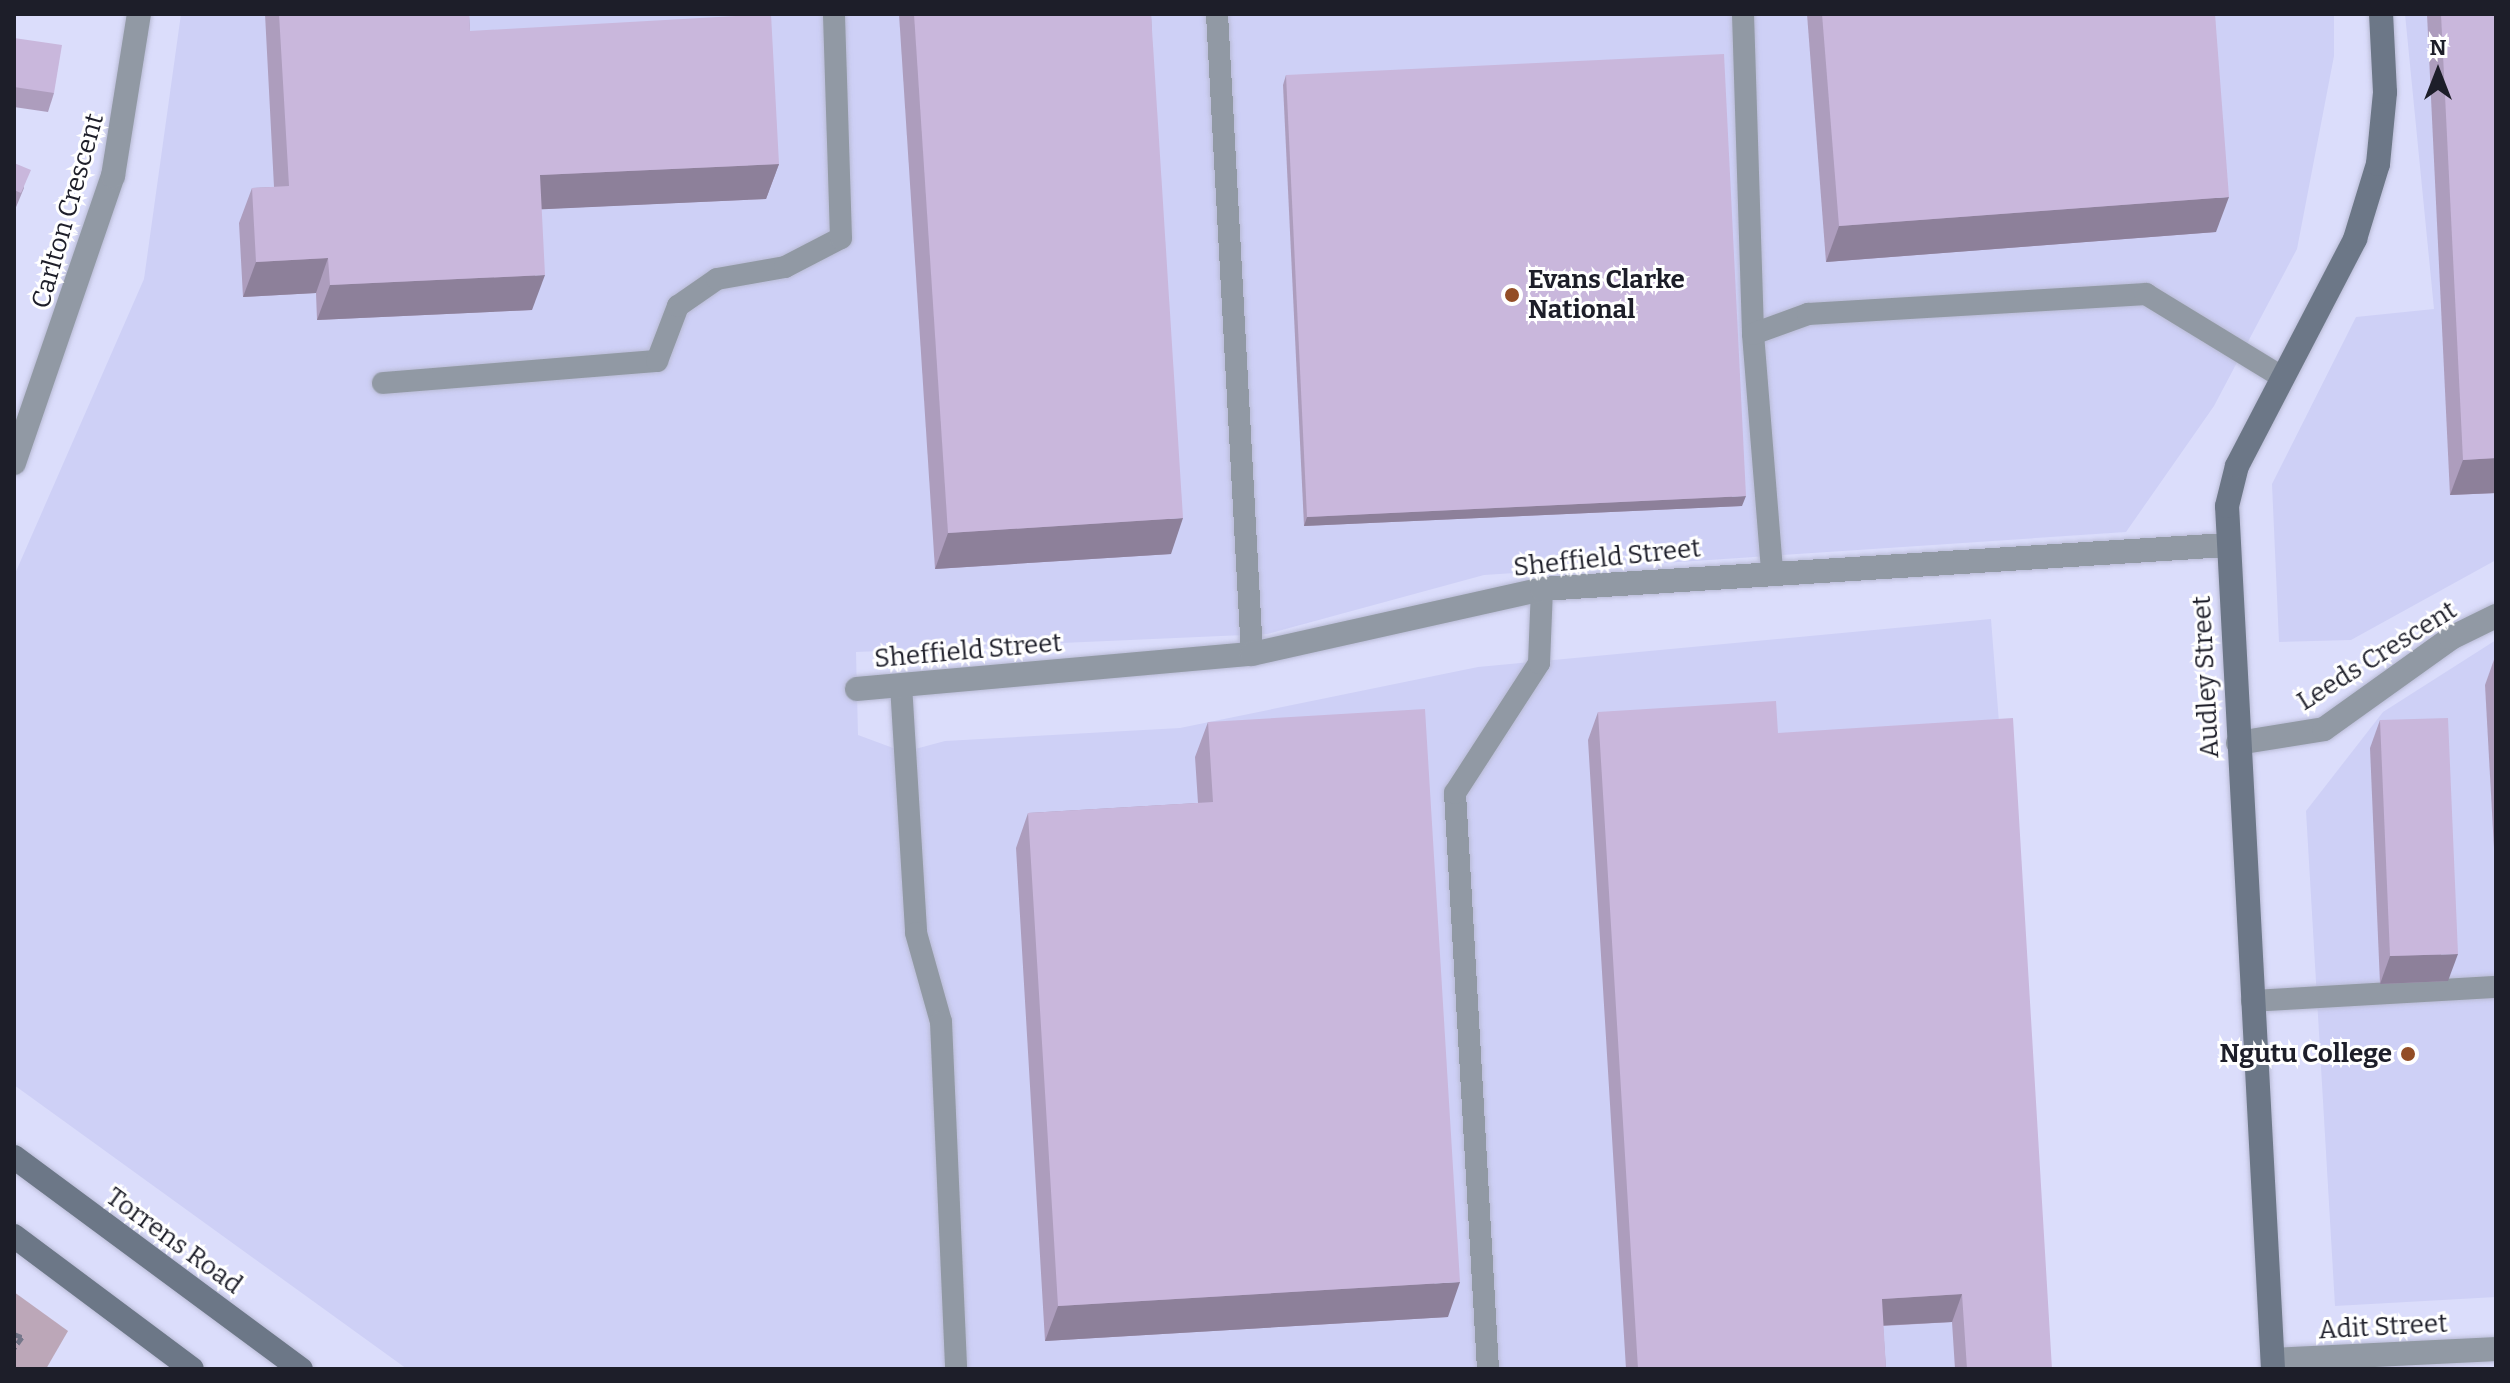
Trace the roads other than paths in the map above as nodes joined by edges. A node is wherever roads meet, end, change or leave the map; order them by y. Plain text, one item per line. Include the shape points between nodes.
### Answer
1 (139, 14) edge
2 (834, 14) edge
3 (1217, 14) edge
4 (1743, 14) edge
5 (2381, 14) edge
6 (1753, 334) junction
7 (2282, 377) junction
8 (383, 383) dead end
9 (14, 463) edge
10 (2226, 545) junction
11 (1772, 571) junction
12 (1542, 589) junction
13 (2496, 616) edge
14 (1252, 654) junction
15 (901, 685) junction
16 (857, 689) dead end
17 (2238, 743) junction
18 (2496, 987) edge
19 (2252, 1001) junction
20 (14, 1157) edge
21 (14, 1236) edge
22 (2496, 1349) edge
23 (2273, 1365) edge
24 (192, 1369) edge
25 (301, 1369) edge
26 (956, 1369) edge
27 (1488, 1369) edge

1 - 9 street, Carlton Crescent via 113,176
2 - 8 lane via 841,238 785,267 717,279 678,306 657,361
3 - 14 lane
4 - 6 lane
5 - 7 street, Audley Street via 2385,92 2378,164 2355,239
6 - 7 lane via 1808,314 2146,294
6 - 11 lane
7 - 10 street, Audley Street via 2237,466
10 - 11 street, Sheffield Street
10 - 17 street, Audley Street
11 - 12 street, Sheffield Street
12 - 14 street, Sheffield Street
12 - 27 lane via 1539,663 1455,793
13 - 17 street, Leeds Crescent via 2451,638 2324,729
14 - 15 street, Sheffield Street
15 - 16 street, Sheffield Street
15 - 26 lane via 916,933 941,1022
17 - 19 street, Audley Street
18 - 19 lane
19 - 23 street, Audley Street
20 - 25 street, Torrens Road
21 - 24 street
22 - 23 street, Adit Street

